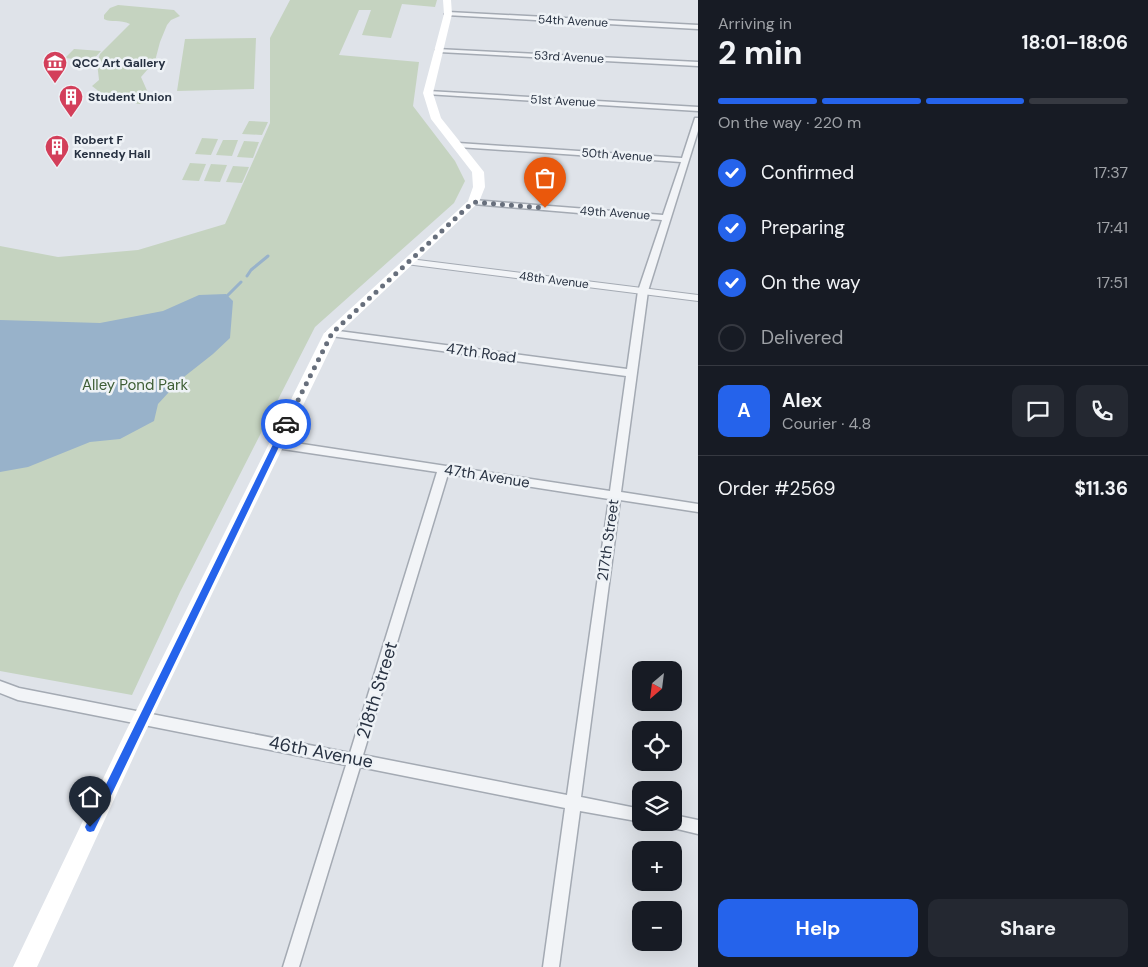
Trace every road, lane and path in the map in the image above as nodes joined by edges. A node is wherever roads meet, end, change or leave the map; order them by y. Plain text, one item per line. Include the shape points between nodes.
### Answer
1 (447, 0) edge
2 (448, 14) junction
3 (698, 27) edge
4 (439, 50) junction
5 (698, 64) edge
6 (428, 93) junction
7 (698, 109) edge
8 (698, 120) edge
9 (458, 145) junction
10 (686, 160) junction
11 (473, 202) junction
12 (666, 218) junction
13 (410, 262) junction
14 (643, 291) junction
15 (698, 298) edge
16 (332, 333) junction
17 (631, 373) junction
18 (276, 444) junction
19 (444, 470) junction
20 (614, 495) junction
21 (698, 508) edge
22 (0, 687) edge
23 (142, 717) junction
24 (355, 758) junction
25 (573, 802) junction
26 (632, 814) edge
27 (682, 824) edge
28 (698, 827) edge
29 (24, 967) edge
30 (291, 967) edge
31 (551, 967) edge

1 - 2 main road
2 - 3 street, 54th Avenue
2 - 4 main road
4 - 5 street, 53rd Avenue
4 - 6 main road
6 - 7 street, 51st Avenue
6 - 9 main road via 436,119
8 - 10 street, 217th Street
9 - 10 street, 50th Avenue
9 - 11 main road via 478,172 479,187
10 - 12 street, 217th Street
11 - 12 street, 49th Avenue
11 - 13 main road
12 - 14 street, 217th Street
13 - 14 street, 48th Avenue
13 - 16 main road
14 - 15 street, 48th Avenue
14 - 17 street, 217th Street
16 - 17 street, 47th Road
16 - 18 main road
17 - 20 street, 217th Street
18 - 19 street, 47th Avenue
18 - 23 main road
19 - 20 street, 47th Avenue
19 - 24 street, 218th Street
20 - 21 street, 47th Avenue
20 - 25 street, 217th Street
22 - 23 street, 46th Avenue via 18,694
23 - 24 street, 46th Avenue
23 - 29 main road
24 - 25 street, 46th Avenue
24 - 30 street, 218th Street
25 - 26 street, 46th Avenue
25 - 31 street, 217th Street
27 - 28 street

